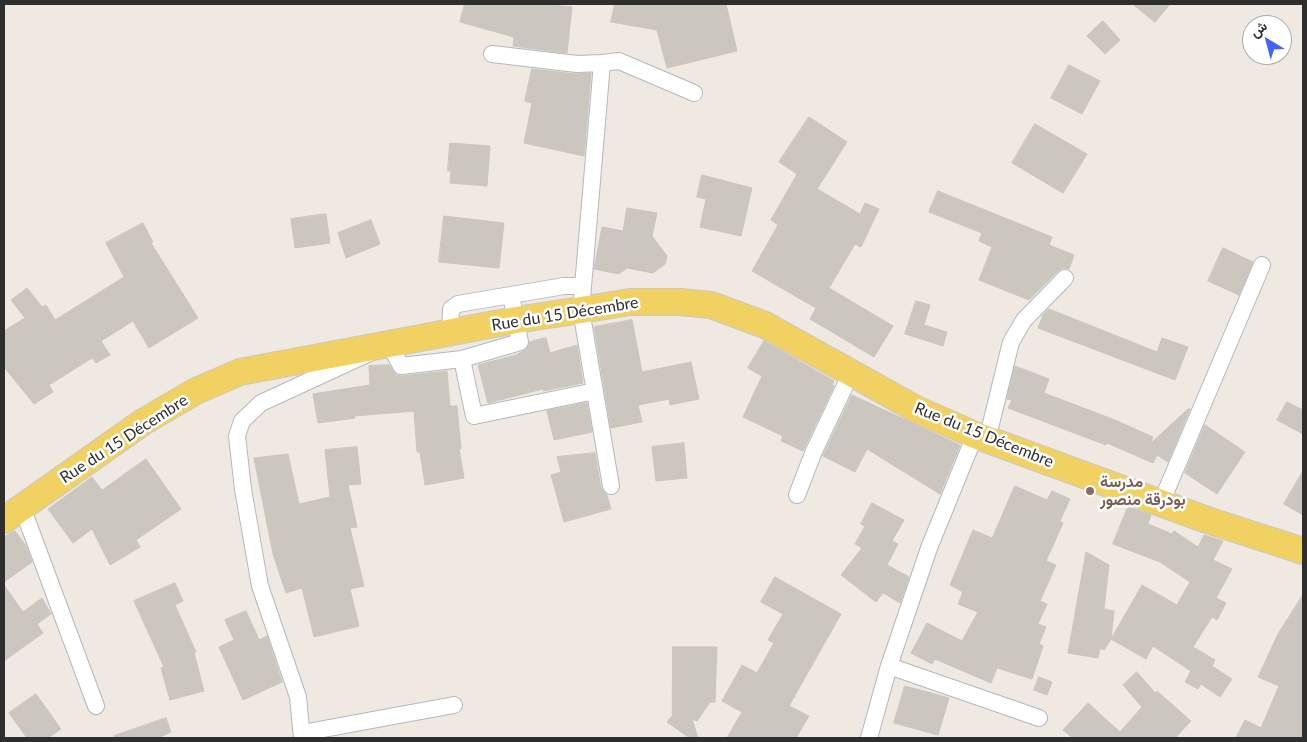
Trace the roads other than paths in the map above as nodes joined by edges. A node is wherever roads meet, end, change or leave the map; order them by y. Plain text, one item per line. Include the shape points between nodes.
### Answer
1 (492, 54) dead end
2 (602, 63) junction
3 (694, 93) dead end
4 (1262, 264) dead end
5 (1065, 278) dead end
6 (511, 295) junction
7 (582, 298) junction
8 (516, 320) junction
9 (450, 333) junction
10 (389, 344) junction
11 (462, 359) junction
12 (851, 373) junction
13 (595, 391) junction
14 (981, 437) junction
15 (611, 486) dead end
16 (797, 495) dead end
17 (1161, 503) junction
18 (13, 514) edge
19 (1303, 551) edge
20 (889, 666) junction
21 (96, 706) dead end
22 (454, 706) dead end
23 (1039, 718) dead end
24 (302, 736) edge
25 (869, 738) edge

1 - 2 street via 577,64
2 - 3 street via 619,61
2 - 7 street
4 - 17 street
5 - 14 street via 1024,320 1011,342
6 - 7 street via 564,286
6 - 8 street
6 - 9 street via 458,304 451,309
7 - 8 main road, Rue du 15 Décembre
7 - 12 main road, Rue du 15 Décembre via 711,305 765,325
7 - 13 street
8 - 9 main road, Rue du 15 Décembre
8 - 11 street via 520,342
9 - 10 main road, Rue du 15 Décembre
10 - 11 street via 401,366
10 - 18 main road, Rue du 15 Décembre via 240,372 196,391 143,422
10 - 24 street via 261,404 242,421 237,436 260,586 298,697
11 - 13 street via 474,416
12 - 14 main road, Rue du 15 Décembre via 916,409
12 - 16 street
13 - 15 street
14 - 17 main road, Rue du 15 Décembre
14 - 20 street via 929,548
17 - 19 main road, Rue du 15 Décembre
18 - 21 street
20 - 23 street
20 - 25 street
22 - 24 street

